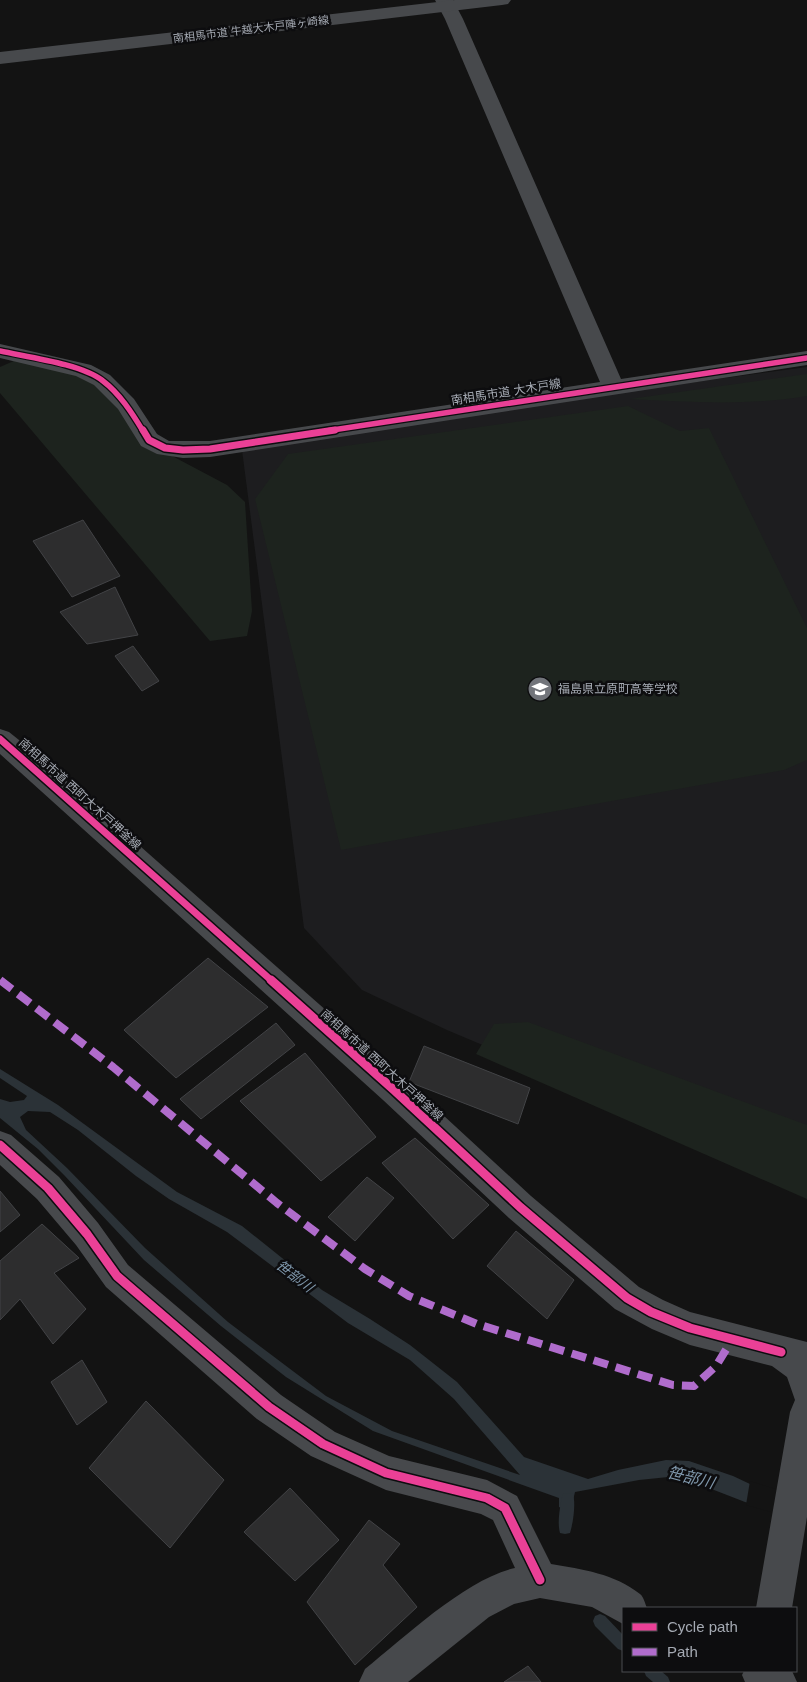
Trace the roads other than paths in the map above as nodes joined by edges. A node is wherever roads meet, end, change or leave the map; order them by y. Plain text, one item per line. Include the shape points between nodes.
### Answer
1 (502, 0) edge
2 (446, 3) edge
3 (0, 58) edge
4 (0, 351) edge
5 (807, 358) edge
6 (613, 386) junction
7 (0, 739) edge
8 (0, 1144) edge
9 (794, 1356) edge
10 (807, 1388) edge
11 (805, 1422) edge
12 (540, 1580) junction
13 (775, 1604) edge
14 (627, 1607) edge
15 (378, 1682) edge

1 - 2 street, 南相馬市道 牛越大木戸陣ヶ崎線
2 - 3 street, 南相馬市道 牛越大木戸陣ヶ崎線
2 - 6 street
4 - 6 street, 南相馬市道 大木戸線 via 83,370 102,380 126,404 149,440 165,448 183,450 210,449
5 - 6 street, 南相馬市道 大木戸線
7 - 9 street, 南相馬市道 西町大木戸押釜線 via 394,1090 520,1207 627,1298 665,1318
8 - 12 street via 48,1188 117,1276 269,1407 323,1444 386,1473 487,1498 505,1508
9 - 10 street, 南相馬市道 西町大木戸押釜線
11 - 13 street
12 - 14 street via 597,1590
12 - 15 street via 509,1587 476,1604

